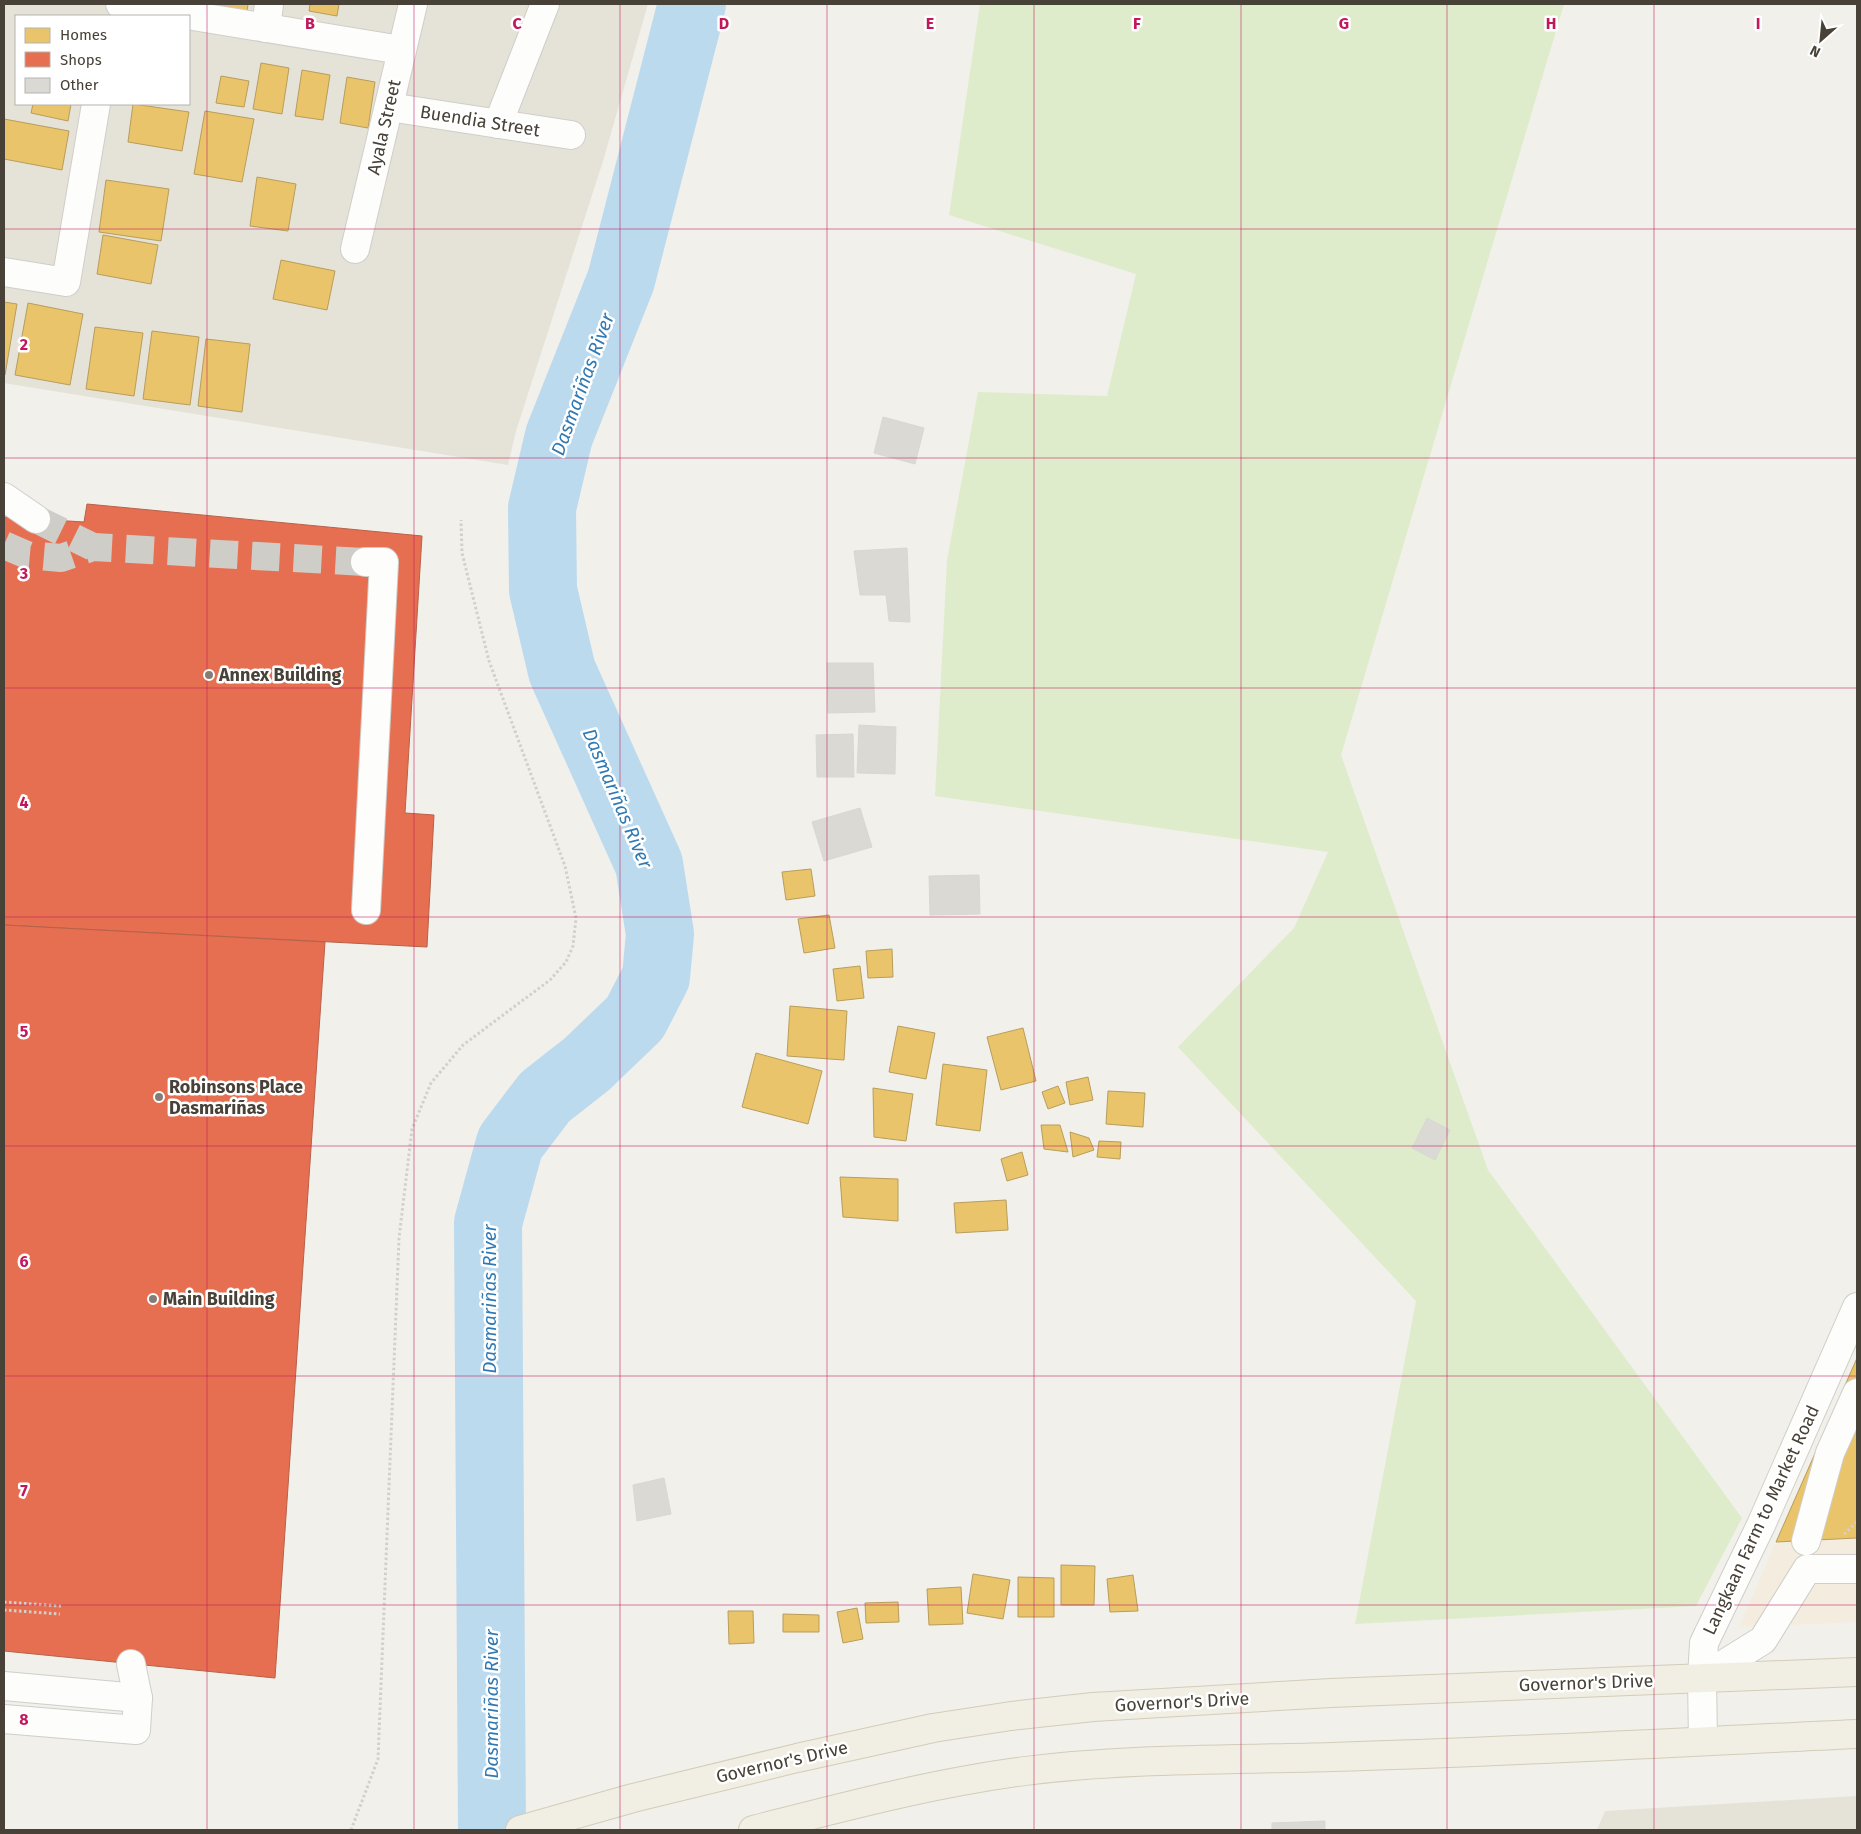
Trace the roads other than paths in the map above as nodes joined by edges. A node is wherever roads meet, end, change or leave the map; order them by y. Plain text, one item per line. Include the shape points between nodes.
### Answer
1 (120, 4) edge
2 (412, 4) edge
3 (545, 4) edge
4 (267, 16) edge
5 (402, 50) junction
6 (96, 105) edge
7 (388, 107) junction
8 (498, 124) junction
9 (571, 135) dead end
10 (355, 249) dead end
11 (4, 272) edge
12 (4, 497) edge
13 (36, 519) tunnel mouth
14 (365, 562) tunnel mouth
15 (366, 910) dead end
16 (1857, 1307) edge
17 (1857, 1393) edge
18 (1806, 1541) dead end
19 (1857, 1569) edge
20 (141, 1665) dead end
21 (1857, 1672) edge
22 (1702, 1678) junction
23 (4, 1686) edge
24 (138, 1698) junction
25 (4, 1719) edge
26 (1857, 1734) edge
27 (1703, 1741) junction
28 (520, 1830) edge
29 (752, 1830) edge

1 - 4 street
2 - 5 street, Ayala Street
3 - 8 street
4 - 5 street
5 - 7 street, Ayala Street
6 - 11 street via 66,282
7 - 8 street, Buendia Street
7 - 10 street, Ayala Street
8 - 9 street, Buendia Street
12 - 13 street
14 - 15 street via 384,562
16 - 22 street, Langkaan Farm to Market Road via 1761,1525 1704,1643
17 - 18 street via 1830,1453
19 - 22 street via 1807,1569 1763,1640
20 - 24 street
21 - 22 main road, Governor's Drive
22 - 27 street, Langkaan Farm to Market Road
22 - 28 main road, Governor's Drive via 1330,1693 1093,1707 1012,1716 914,1732 797,1758 633,1798
23 - 24 street
24 - 25 street via 136,1730
26 - 27 main road
27 - 29 main road via 1099,1764 1025,1771 927,1788

